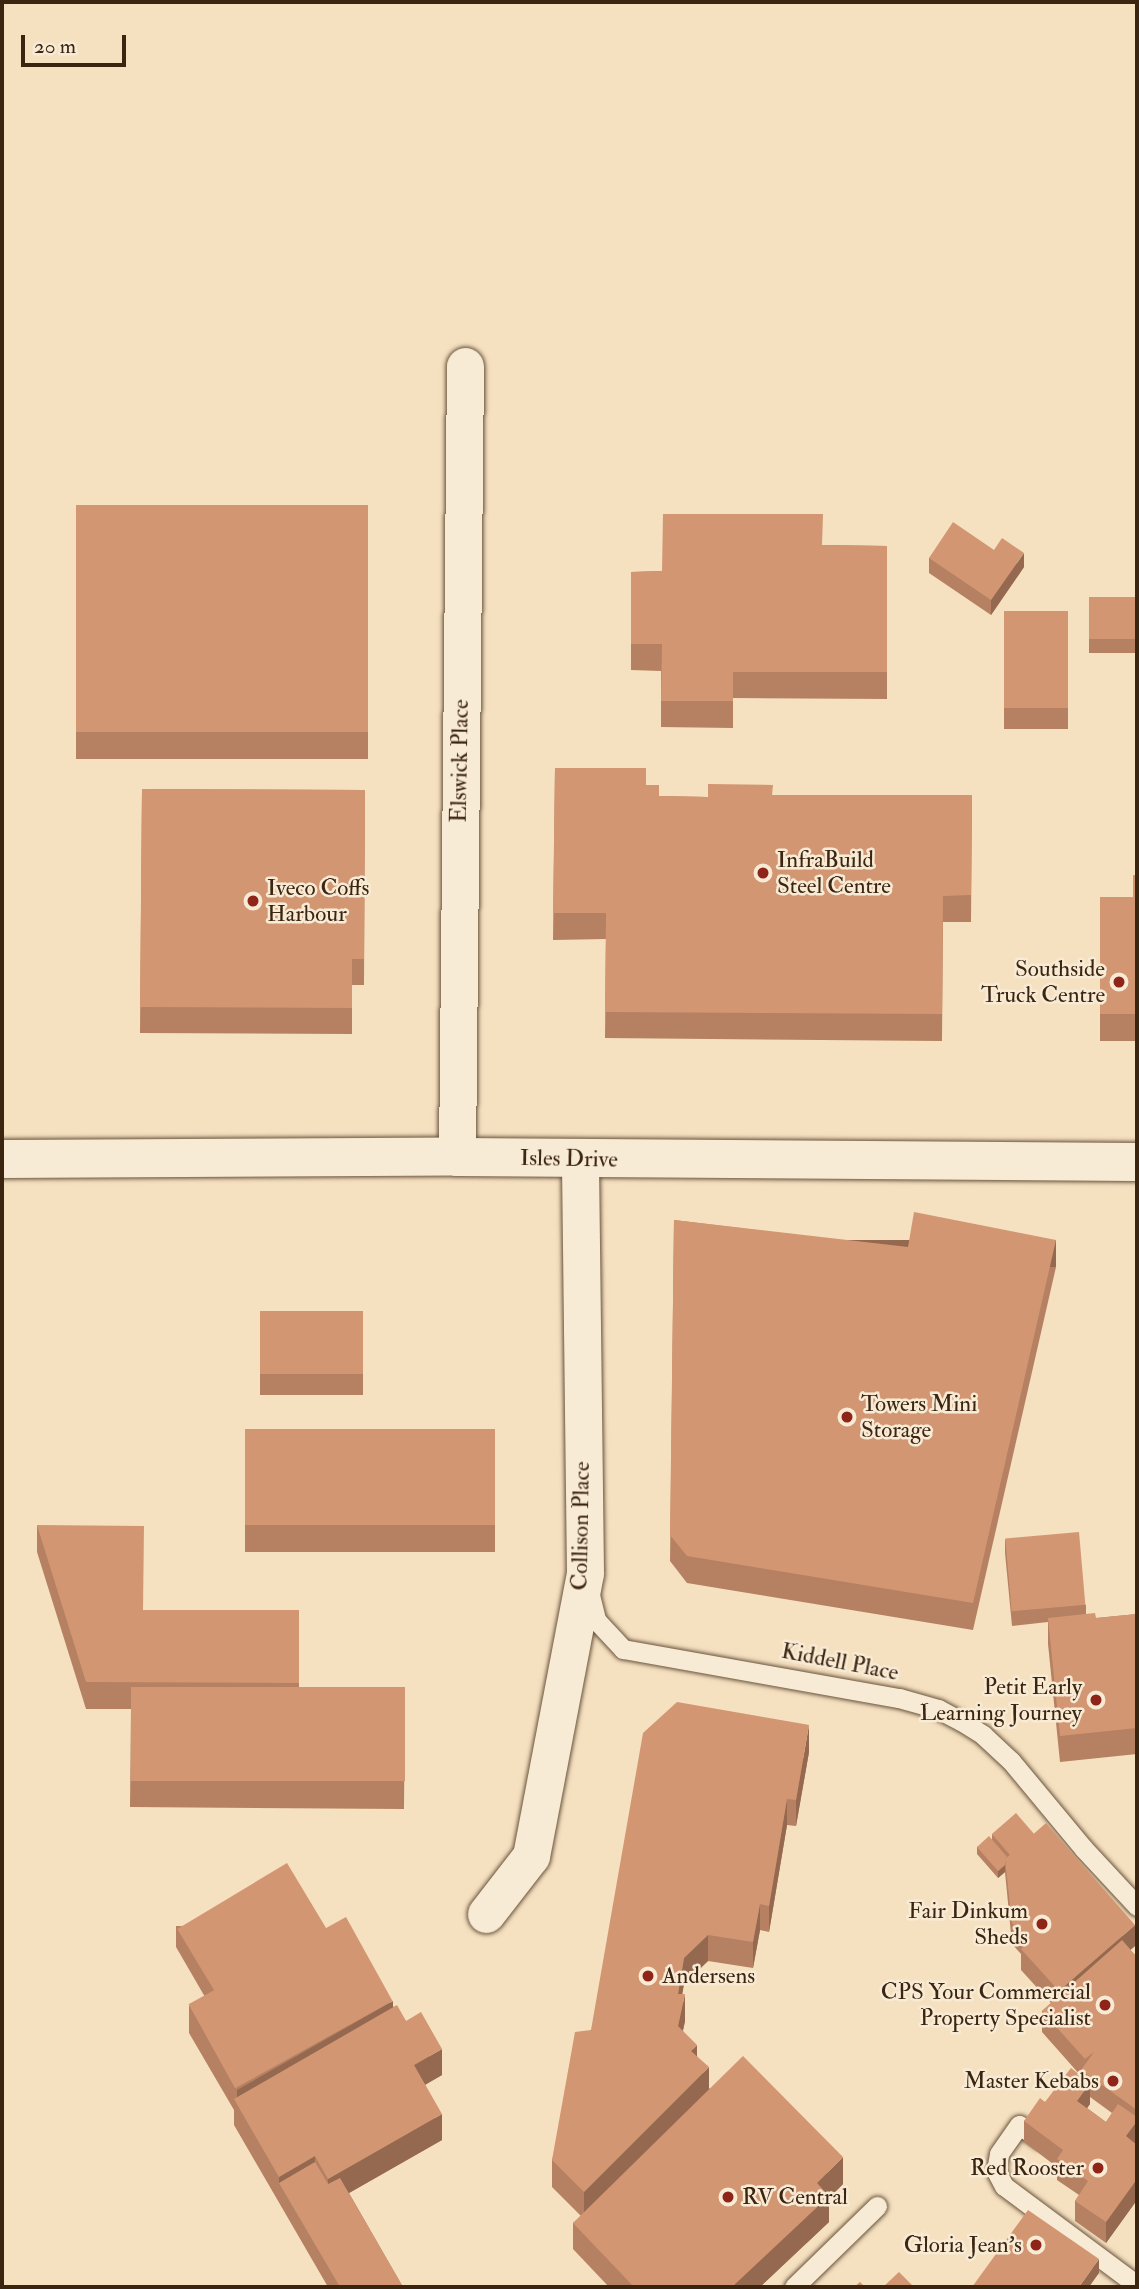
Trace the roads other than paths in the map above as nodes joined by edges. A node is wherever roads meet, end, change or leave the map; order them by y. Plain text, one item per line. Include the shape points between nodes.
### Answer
1 (465, 366) dead end
2 (457, 1157) junction
3 (2, 1159) edge
4 (580, 1159) junction
5 (1137, 1162) edge
6 (585, 1573) junction
7 (1137, 1906) edge
8 (486, 1914) dead end
9 (1057, 2118) edge
10 (877, 2206) dead end
11 (1137, 2285) edge
12 (794, 2287) edge

1 - 2 street, Elswick Place
2 - 3 street, Isles Drive
2 - 4 street, Isles Drive
4 - 5 street, Isles Drive
4 - 6 street, Collison Place
6 - 7 lane, Kiddell Place via 596,1620 623,1649 899,1698 939,1709 961,1721 1011,1761
6 - 8 street, Collison Place via 531,1856
9 - 11 lane via 1040,2138 1019,2125 999,2154 996,2171 1004,2186
10 - 12 lane

